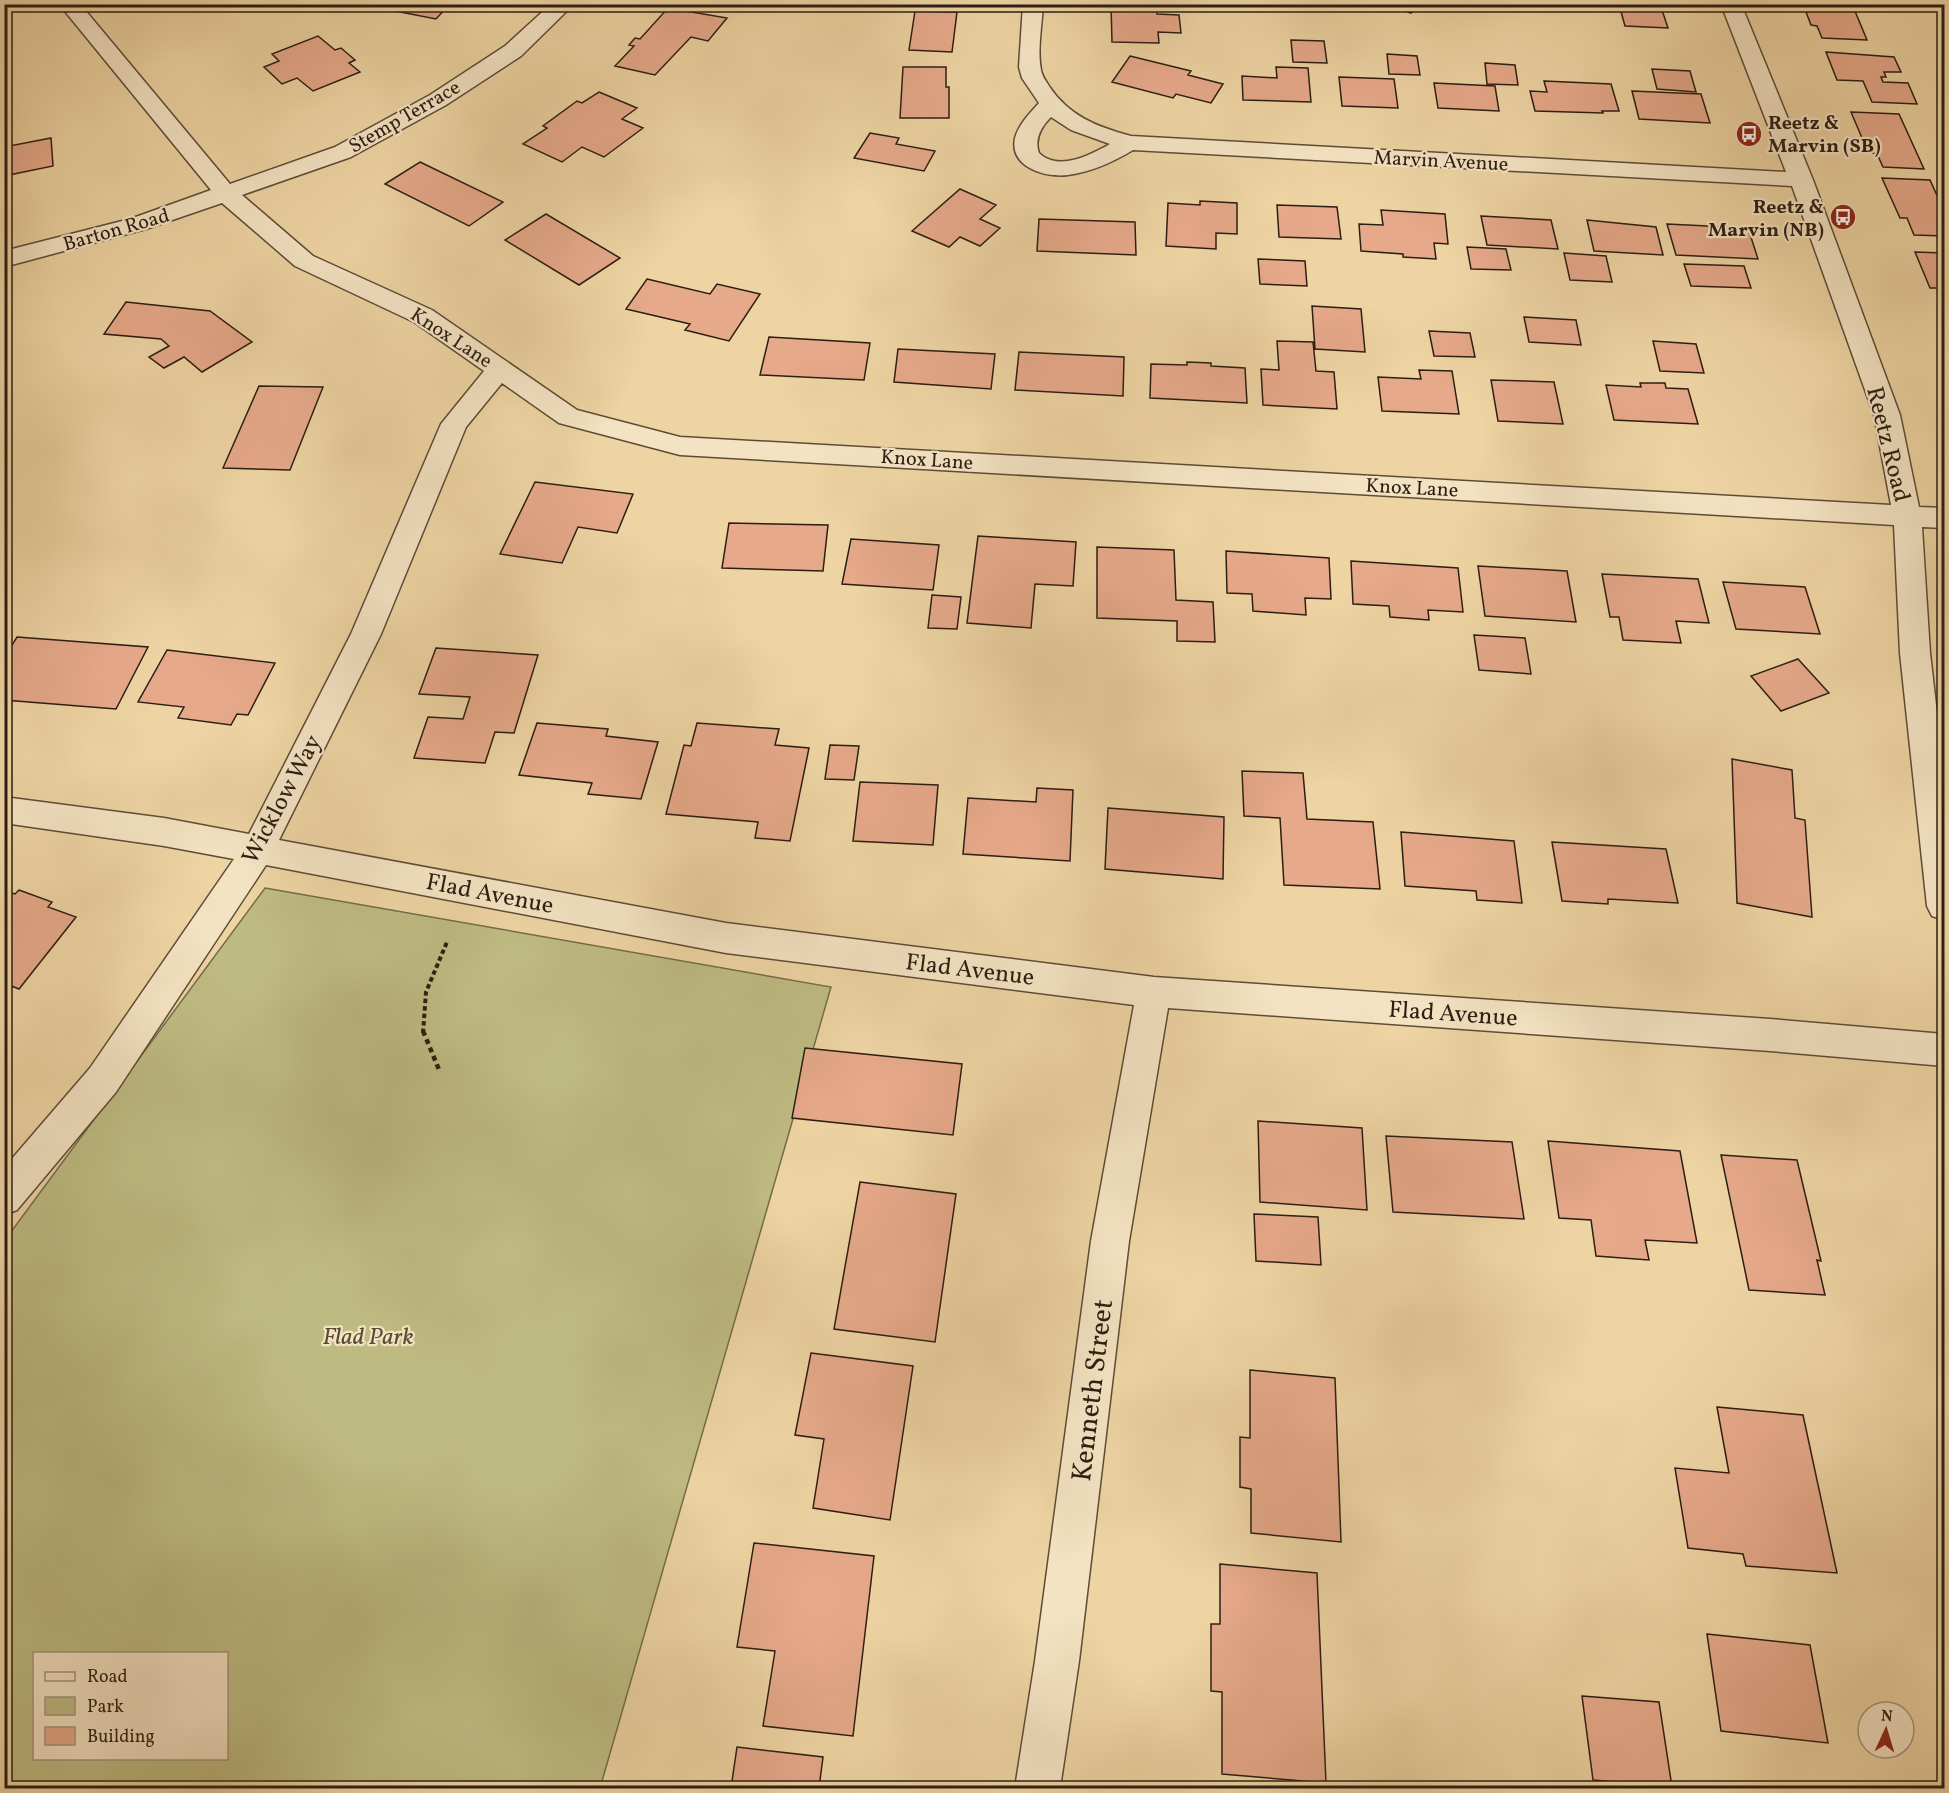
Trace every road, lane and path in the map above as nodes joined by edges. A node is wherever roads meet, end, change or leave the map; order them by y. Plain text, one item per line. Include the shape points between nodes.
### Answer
1 (69, 4) edge
2 (564, 4) edge
3 (1033, 4) edge
4 (1731, 4) edge
5 (1050, 105) junction
6 (1129, 143) junction
7 (1801, 180) junction
8 (226, 194) junction
9 (4, 259) edge
10 (500, 368) junction
11 (1907, 515) junction
12 (1944, 518) edge
13 (4, 810) edge
14 (257, 851) junction
15 (1944, 906) edge
16 (447, 942) dead end
17 (1154, 993) junction
18 (1944, 1050) edge
19 (440, 1072) dead end
20 (4, 1197) edge
21 (1037, 1788) edge

1 - 8 street, Knox Lane
2 - 8 street, Stemp Terrace via 513,51 438,100 343,152
3 - 5 street via 1031,73
4 - 7 street, Reetz Road
5 - 6 street, Marvin Avenue via 1083,128
5 - 6 street via 1034,123 1025,142 1029,157 1040,166 1060,169 1078,165 1100,159
6 - 7 street, Marvin Avenue
7 - 11 street, Reetz Road via 1887,415
8 - 9 street, Barton Road via 138,224
8 - 10 street, Knox Lane via 304,261 423,316
10 - 11 street, Knox Lane via 568,417 680,446
10 - 14 street, Wicklow Way via 454,424 366,634
11 - 12 street, Knox Lane
11 - 15 street, Reetz Road via 1915,652
13 - 14 street, Flad Avenue via 164,832
14 - 17 street, Flad Avenue via 726,938
14 - 20 street, Wicklow Way via 103,1080
16 - 19 path via 426,992 422,1030
17 - 18 street, Flad Avenue
17 - 21 street, Kenneth Street via 1110,1241

